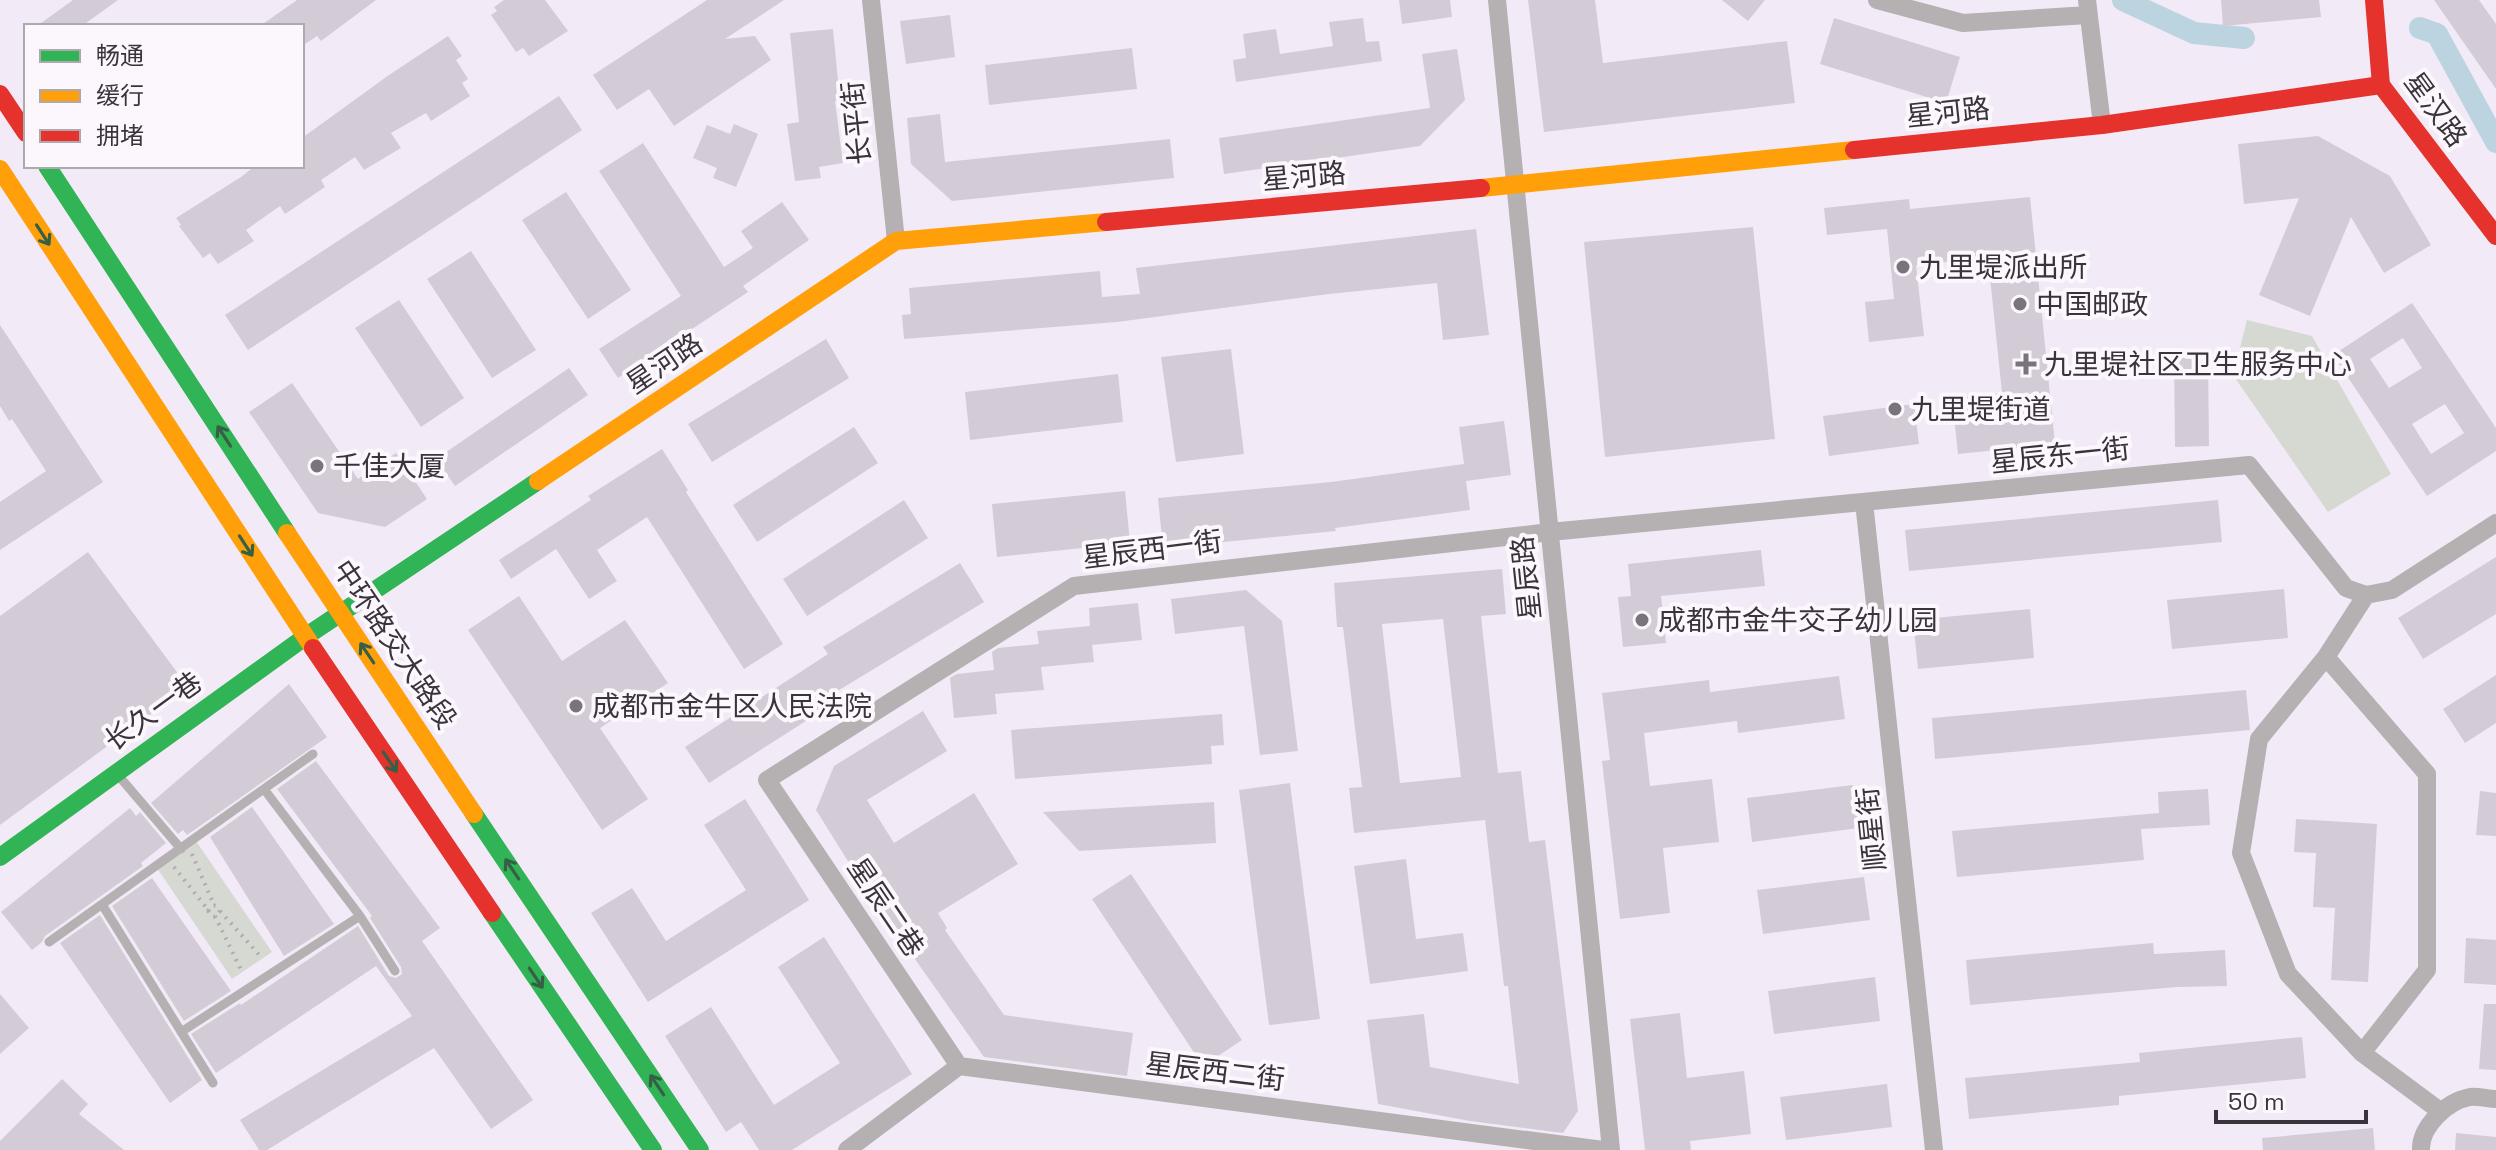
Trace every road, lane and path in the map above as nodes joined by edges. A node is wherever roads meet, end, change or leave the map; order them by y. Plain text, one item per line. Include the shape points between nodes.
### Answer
1 (871, 0) edge
2 (1497, 0) edge
3 (1877, 0) edge
4 (2374, 0) edge
5 (2087, 8) edge
6 (2381, 85) junction
7 (0, 94) edge
8 (2102, 125) junction
9 (24, 130) edge
10 (48, 168) edge
11 (0, 169) edge
12 (1514, 185) junction
13 (2496, 236) edge
14 (896, 241) junction
15 (1864, 502) junction
16 (2496, 523) edge
17 (1550, 532) junction
18 (2366, 595) junction
19 (340, 614) junction
20 (305, 637) junction
21 (2326, 657) junction
22 (313, 754) dead end
23 (115, 773) junction
24 (767, 780) joint
25 (264, 789) junction
26 (184, 847) junction
27 (0, 857) edge
28 (168, 859) junction
29 (214, 905) junction
30 (103, 906) junction
31 (209, 911) junction
32 (218, 913) junction
33 (360, 916) junction
34 (49, 942) dead end
35 (262, 958) dead end
36 (395, 971) dead end
37 (242, 972) dead end
38 (181, 1032) junction
39 (2362, 1053) junction
40 (959, 1066) junction
41 (213, 1083) dead end
42 (2496, 1099) edge
43 (2440, 1111) junction
44 (653, 1150) edge
45 (700, 1150) edge
46 (847, 1150) edge
47 (1603, 1150) edge
48 (1611, 1150) edge
49 (1934, 1150) edge
50 (2421, 1150) edge

1 - 14 street, 长平街
2 - 12 street, 星辰路
3 - 5 street via 1963,23
4 - 6 street, 星汉路
5 - 8 street
6 - 8 street, 星河路
6 - 13 street, 星汉路
7 - 9 street
8 - 12 street, 星河路
19 -> 10 street, 中环路交大路段
11 -> 20 street
12 - 14 street, 星河路
12 - 17 street, 星辰路
14 - 19 street, 星河路
15 - 17 street, 星辰东一街
15 - 18 street, 星辰东一街 via 2249,465 2346,588
15 - 49 street, 顺星街
16 - 18 street via 2392,590
17 - 24 street, 星辰西一街 via 1074,586
17 - 48 street, 星辰路
18 - 21 street
19 - 20 street, 长久一巷
45 -> 19 street, 中环路交大路段
20 - 23 street, 长久一巷
20 -> 44 street
21 - 39 street via 2427,774 2427,970
21 - 39 street via 2259,739 2241,853 2288,974
22 - 25 lane
23 - 26 lane
23 - 27 street, 长久一巷
24 - 40 street, 星辰二巷
25 - 26 lane
25 - 33 lane
26 - 28 lane
26 - 29 path
28 - 30 lane
28 - 31 path
29 - 31 path
29 - 32 path
30 - 34 lane
30 - 38 lane
31 - 32 path
32 - 35 path
32 - 37 path
33 - 36 lane
33 - 38 lane
38 - 41 lane
39 - 43 street
40 - 46 street
40 - 47 street, 星辰西二街
42 - 43 street via 2470,1097
43 - 50 street via 2420,1139

